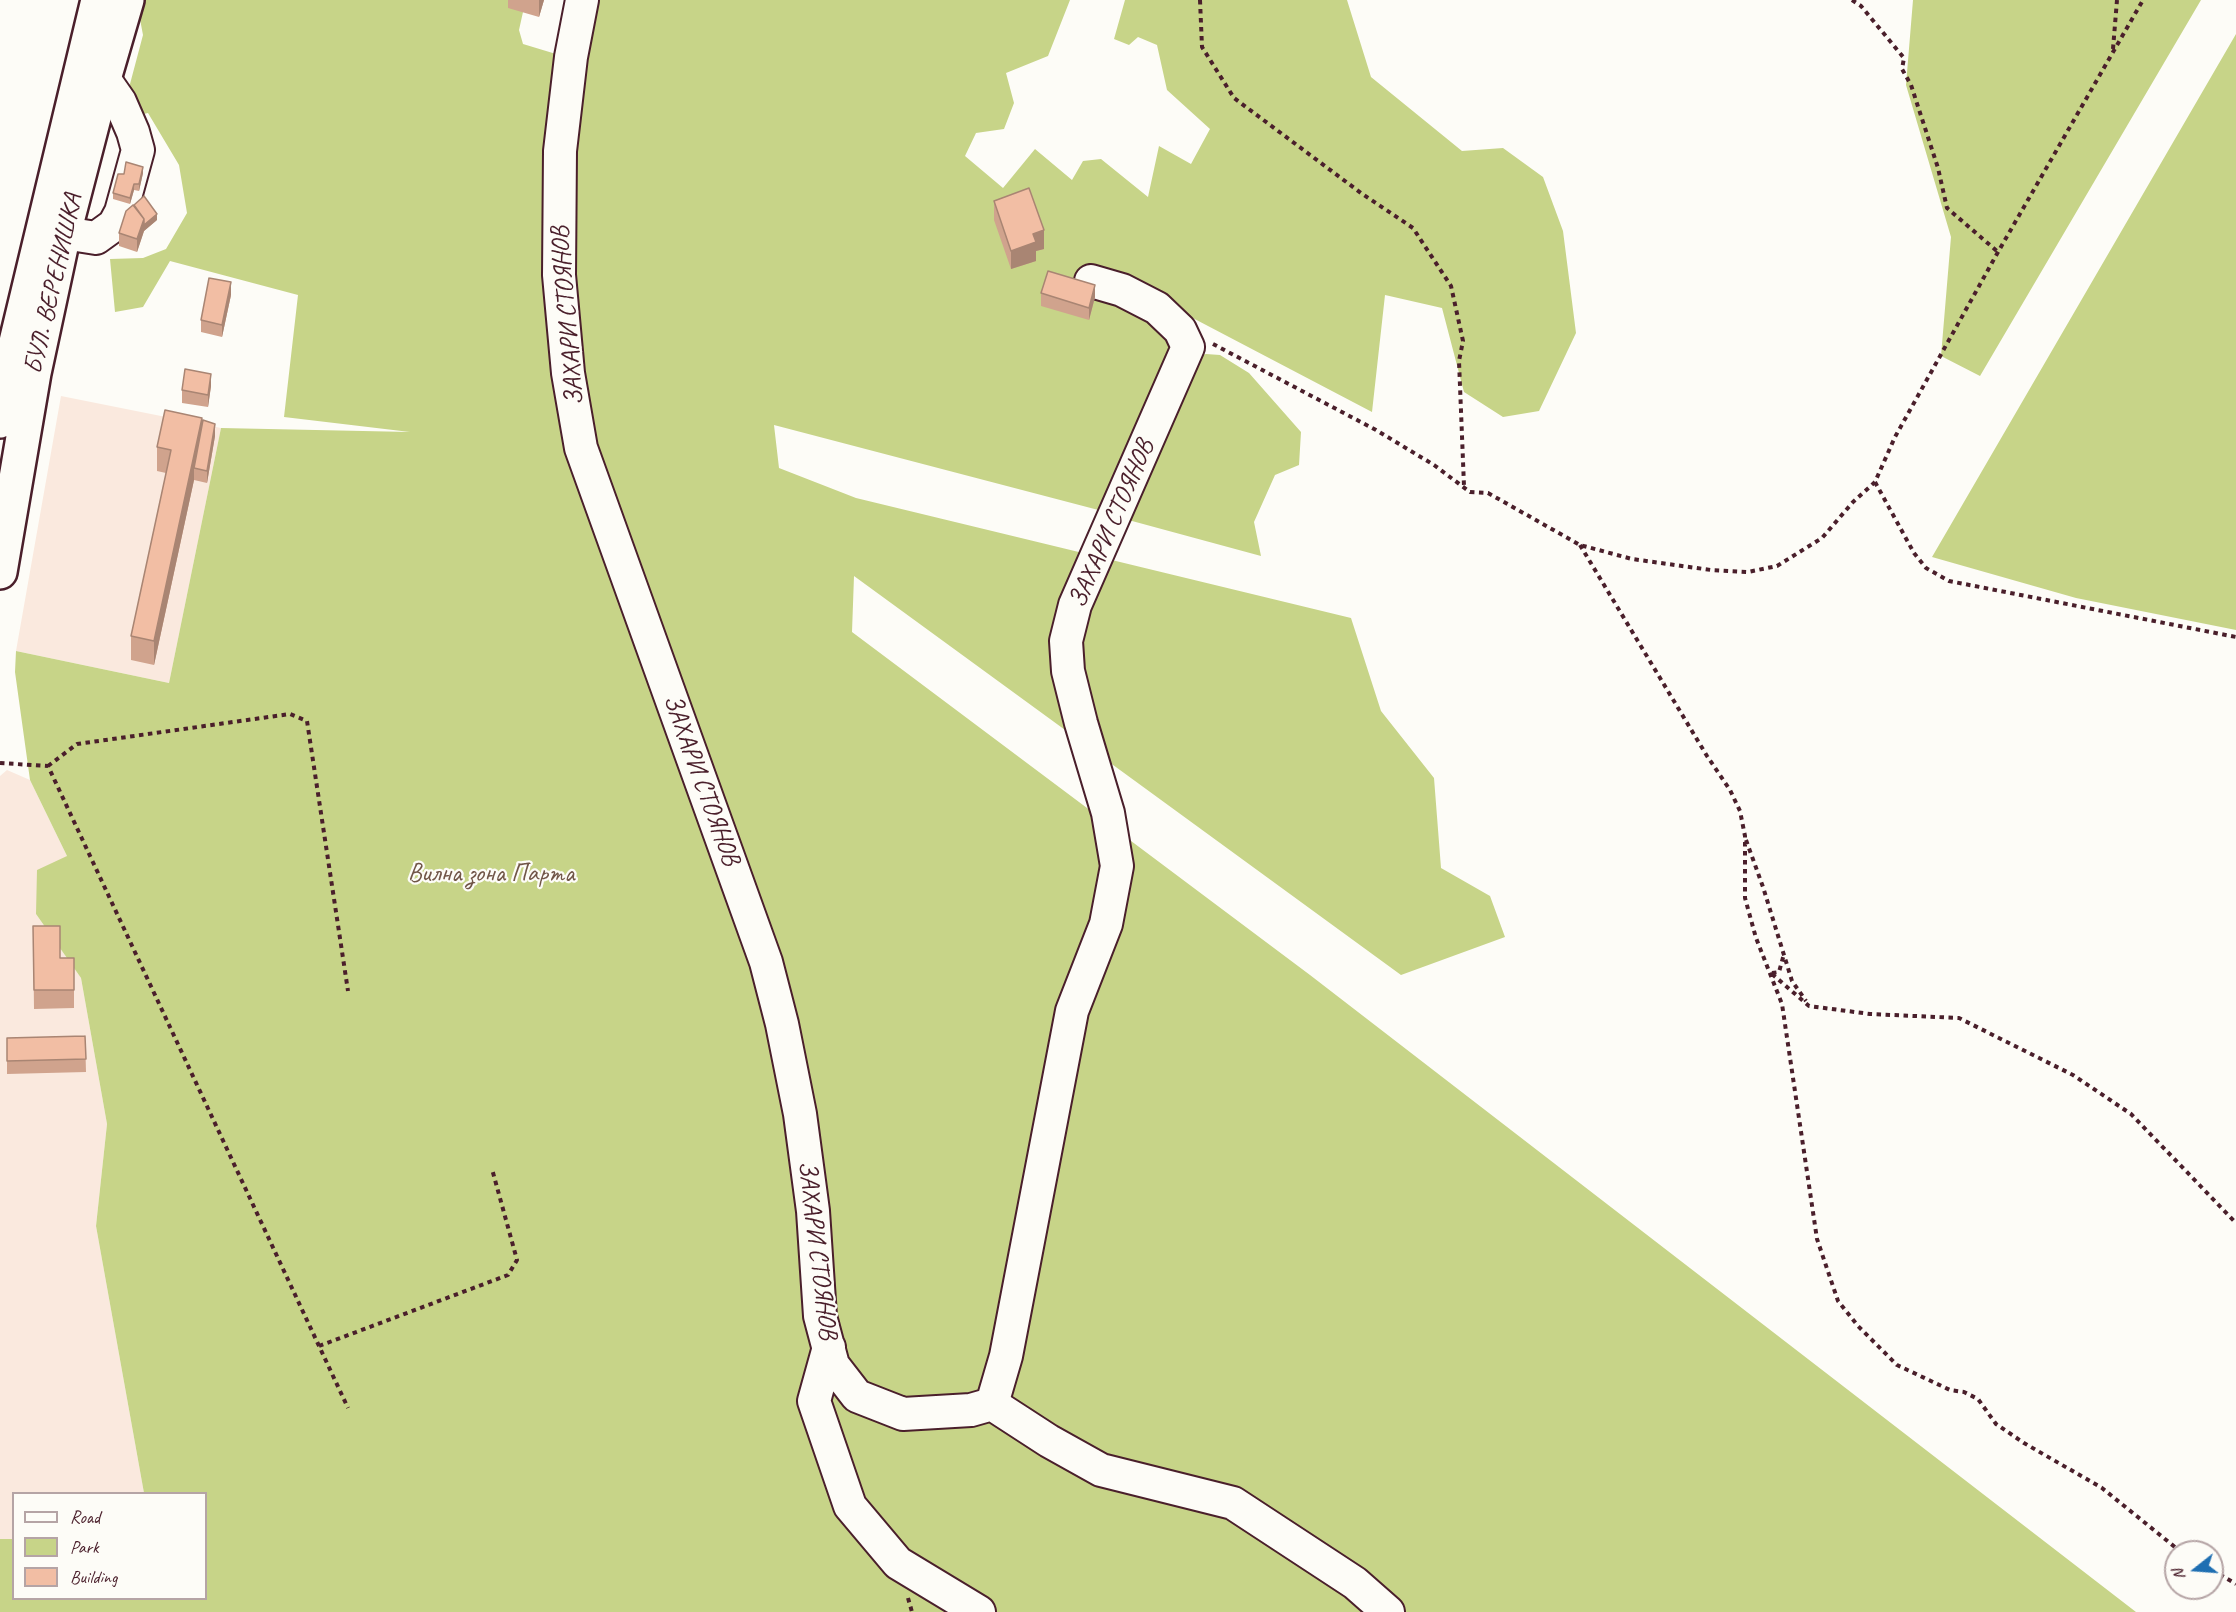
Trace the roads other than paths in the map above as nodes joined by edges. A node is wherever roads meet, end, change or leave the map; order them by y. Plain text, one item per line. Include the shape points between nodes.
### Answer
1 (98, 0) edge
2 (127, 0) edge
3 (582, 0) edge
4 (92, 75) junction
5 (64, 232) junction
6 (1090, 281) edge
7 (22, 370) junction
8 (0, 421) edge
9 (0, 572) edge
10 (829, 1347) junction
11 (992, 1404) junction
12 (979, 1612) edge
13 (1388, 1612) edge

1 - 4 main road, БУЛ. ВЕРЕНИШКА
2 - 4 main road, БУЛ. ВЕРЕНИШКА
3 - 10 street, ЗАХАРИ СТОЯНОВ via 560,151 559,263 568,373 581,448 766,962 800,1114 813,1211 820,1316
4 - 5 main road, БУЛ. ВЕРЕНИШКА
4 - 5 street via 120,102 138,150 114,225 96,238
4 - 7 main road, БУЛ. ВЕРЕНИШКА
5 - 7 main road, БУЛ. ВЕРЕНИШКА
6 - 11 street, ЗАХАРИ СТОЯНОВ via 1122,290 1157,308 1180,330 1188,347 1075,605 1066,641 1068,671 1108,813 1117,866 1106,924 1072,1011 1006,1356
7 - 8 main road, БУЛ. ВЕРЕНИШКА
7 - 9 main road, БУЛ. ВЕРЕНИШКА
10 - 11 street, ЗАХАРИ СТОЯНОВ via 834,1365 857,1396 903,1414 971,1410
10 - 12 street via 814,1401 850,1506 898,1563
11 - 13 street via 1101,1470 1233,1503 1355,1583

